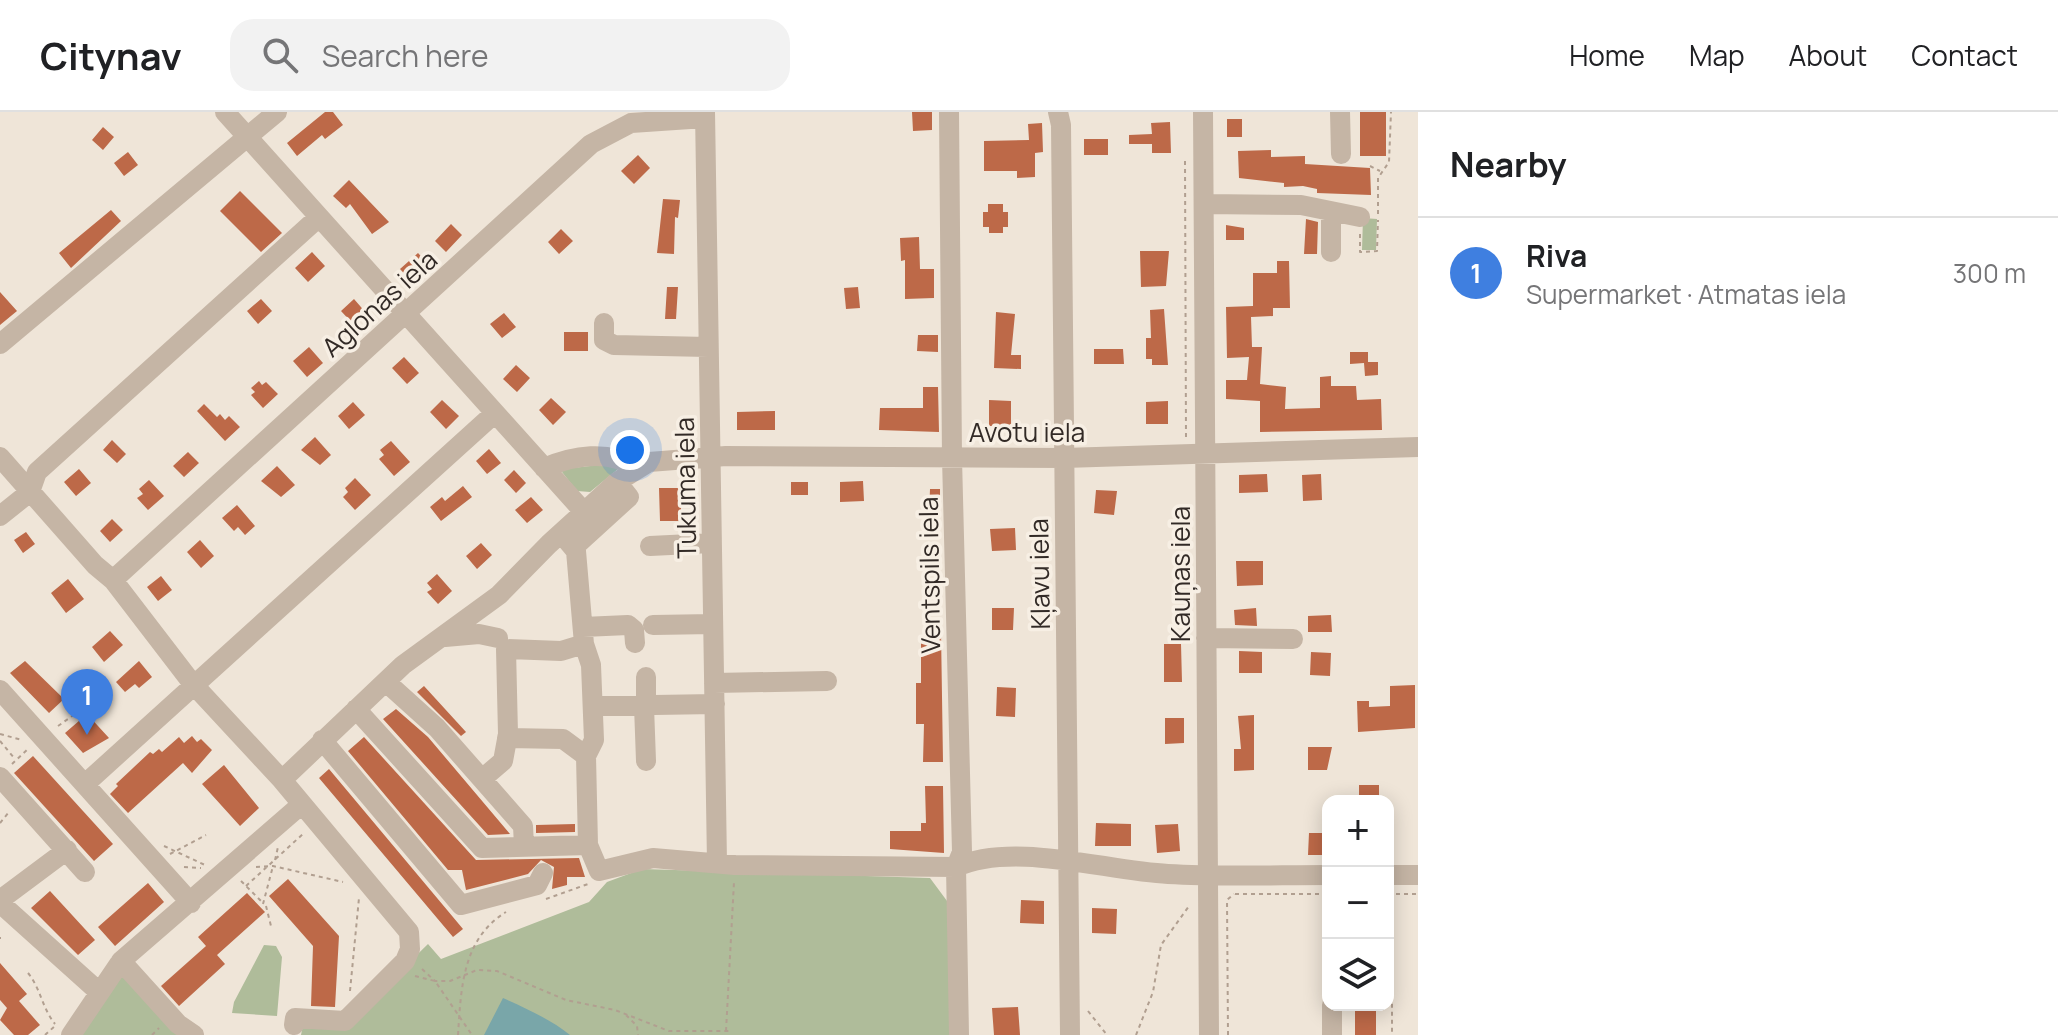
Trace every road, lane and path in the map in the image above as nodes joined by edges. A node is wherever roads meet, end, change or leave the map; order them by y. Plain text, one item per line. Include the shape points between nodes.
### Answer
1 (225, 112) edge
2 (277, 112) edge
3 (1058, 112) edge
4 (1203, 112) edge
5 (1340, 112) edge
6 (1391, 112) edge
7 (705, 115) edge
8 (953, 116) edge
9 (248, 138) junction
10 (1341, 154) dead end
11 (1185, 156) dead end
12 (1370, 166) dead end
13 (1380, 171) junction
14 (1204, 204) junction
15 (1331, 211) junction
16 (319, 217) junction
17 (1360, 217) joint
18 (1331, 252) dead end
19 (407, 315) junction
20 (604, 323) dead end
21 (0, 344) edge
22 (708, 347) junction
23 (495, 413) junction
24 (1184, 446) dead end
25 (1418, 447) edge
26 (1205, 453) junction
27 (0, 457) edge
28 (710, 457) junction
29 (952, 458) junction
30 (1064, 458) junction
31 (636, 467) junction
32 (544, 468) junction
33 (617, 482) junction
34 (30, 492) junction
35 (584, 512) junction
36 (0, 516) edge
37 (567, 540) junction
38 (711, 543) junction
39 (650, 546) dead end
40 (113, 580) junction
41 (493, 600) junction
42 (713, 624) junction
43 (653, 625) dead end
44 (584, 635) junction
45 (445, 637) junction
46 (1206, 638) junction
47 (1293, 639) dead end
48 (635, 643) dead end
49 (502, 644) junction
50 (561, 651) junction
51 (592, 675) junction
52 (646, 677) dead end
53 (827, 681) dead end
54 (386, 682) junction
55 (192, 683) junction
56 (714, 683) junction
57 (0, 690) edge
58 (715, 704) junction
59 (593, 706) junction
60 (645, 706) junction
61 (98, 708) dead end
62 (356, 709) junction
63 (0, 734) edge
64 (507, 738) junction
65 (38, 739) junction
66 (322, 740) junction
67 (0, 741) edge
68 (586, 756) junction
69 (16, 760) junction
70 (646, 761) dead end
71 (2, 774) edge
72 (482, 779) junction
73 (282, 780) junction
74 (85, 784) junction
75 (302, 804) junction
76 (5, 817) dead end
77 (317, 822) junction
78 (0, 823) edge
79 (206, 835) dead end
80 (588, 845) junction
81 (279, 846) dead end
82 (524, 846) junction
83 (67, 850) junction
84 (175, 851) junction
85 (158, 858) junction
86 (275, 860) junction
87 (1068, 861) junction
88 (726, 864) junction
89 (269, 866) junction
90 (273, 866) junction
91 (956, 867) junction
92 (230, 868) junction
93 (599, 871) junction
94 (85, 872) dead end
95 (543, 873) dead end
96 (1322, 875) edge
97 (1394, 875) edge
98 (1418, 875) edge
99 (1208, 876) junction
100 (348, 884) dead end
101 (1234, 885) dead end
102 (246, 886) junction
103 (1234, 894) junction
104 (1322, 894) edge
105 (1394, 894) edge
106 (1418, 894) edge
107 (359, 897) dead end
108 (545, 899) dead end
109 (0, 902) edge
110 (191, 903) junction
111 (1190, 905) dead end
112 (266, 906) dead end
113 (516, 907) dead end
114 (271, 926) dead end
115 (410, 949) junction
116 (121, 961) junction
117 (28, 973) dead end
118 (464, 974) junction
119 (435, 981) junction
120 (99, 992) junction
121 (1332, 1011) edge
122 (1392, 1011) edge
123 (460, 1013) junction
124 (625, 1014) junction
125 (347, 1019) junction
126 (294, 1025) dead end
127 (63, 1030) edge
128 (726, 1031) junction
129 (732, 1031) dead end
130 (194, 1035) edge
131 (458, 1035) edge
132 (472, 1035) edge
133 (638, 1035) edge
134 (959, 1035) edge
135 (1070, 1035) edge
136 (1136, 1035) edge
137 (1209, 1035) edge
138 (1228, 1035) edge
139 (1332, 1035) edge
140 (1392, 1035) edge

1 - 9 street
2 - 9 street
3 - 30 street, Kļavu iela
4 - 14 street, Kauņas iela
5 - 10 street
6 - 13 path via 1389,162
7 - 19 street, Aglonas iela via 631,123 591,144
7 - 22 street, Tukuma iela
8 - 29 street, Ventspils iela
9 - 16 street
9 - 21 street
11 - 24 path
12 - 13 path
13 - 17 path via 1377,251 1360,252
14 - 15 street via 1301,205
14 - 26 street, Kauņas iela
15 - 17 street
15 - 18 street
16 - 19 street
16 - 34 street via 37,472
19 - 23 street
19 - 40 street, Aglonas iela
20 - 22 street via 604,340 614,345
22 - 28 street, Tukuma iela
23 - 32 street
23 - 55 street
25 - 26 street, Avotu iela
26 - 30 street, Avotu iela
26 - 46 street, Kauņas iela
27 - 34 street
28 - 29 street, Avotu iela
28 - 31 street, Avotu iela via 663,459
28 - 38 street, Tukuma iela
29 - 30 street, Avotu iela
29 - 91 street, Ventspils iela via 962,852
30 - 87 street, Kļavu iela
31 - 32 street, Avotu iela via 618,456 567,458
31 - 33 street, Avotu iela
32 - 35 street
33 - 35 street, Avotu iela
33 - 37 street via 629,497
34 - 36 street
34 - 40 street
35 - 37 street, Avotu iela
37 - 41 street, Avotu iela
37 - 44 street
38 - 39 street
38 - 42 street, Tukuma iela
40 - 55 street
41 - 45 street, Avotu iela
41 - 49 street via 490,612
42 - 43 street
42 - 56 street, Tukuma iela
44 - 48 street via 628,625
44 - 50 street
44 - 51 street
45 - 49 street via 479,634
45 - 54 street, Avotu iela
46 - 47 street
46 - 99 street, Kauņas iela
49 - 50 street
49 - 64 street
50 - 51 street
51 - 59 street
52 - 60 street
53 - 56 street
54 - 62 street, Avotu iela
54 - 72 street
55 - 73 street
55 - 74 street
56 - 58 street, Tukuma iela
57 - 65 street
58 - 60 street
58 - 88 street, Tukuma iela
59 - 60 street
59 - 68 street via 594,740
60 - 70 street
61 - 65 path via 75,714
62 - 66 street, Avotu iela
62 - 82 street via 482,848
63 - 65 path
64 - 68 street via 563,739
64 - 72 street via 503,761
65 - 69 path
65 - 74 street
66 - 73 street, Avotu iela
66 - 95 street via 461,905 537,885
67 - 69 path
68 - 80 street
69 - 71 path
71 - 83 street
72 - 82 street via 523,826
73 - 75 street
74 - 85 street
75 - 77 street
75 - 92 street
76 - 78 path
77 - 86 path
77 - 115 street via 409,932
79 - 84 path
80 - 82 street
80 - 93 street
81 - 86 path
83 - 94 street
83 - 109 street
84 - 85 path
84 - 85 path
84 - 85 path via 210,868
85 - 110 street
86 - 89 path
86 - 90 path
87 - 91 street via 990,858
87 - 99 street
87 - 135 street, Kļavu iela
88 - 91 street
88 - 93 street via 653,858
88 - 128 path
89 - 90 path
89 - 92 path
89 - 102 path
90 - 100 path
90 - 102 path via 263,904
91 - 134 street, Ventspils iela
92 - 102 path
92 - 110 street
93 - 108 path via 587,885
96 - 99 street
97 - 98 street
99 - 137 street, Kauņas iela
101 - 103 path
103 - 104 path
103 - 138 path via 1227,900
105 - 106 path
107 - 125 path
109 - 120 street
110 - 116 street
111 - 136 path via 1161,945 1153,992
112 - 114 path
113 - 118 path via 484,930
115 - 119 path
115 - 125 street via 405,961
116 - 120 street
116 - 130 street
117 - 127 path via 39,986 44,1010
118 - 119 path
118 - 123 path
118 - 124 path via 497,971 566,1000
119 - 123 path
120 - 127 street
121 - 139 street
122 - 140 path
123 - 131 path
123 - 132 path
124 - 128 path via 669,1031
124 - 133 path
125 - 126 street via 295,1018
128 - 129 path

